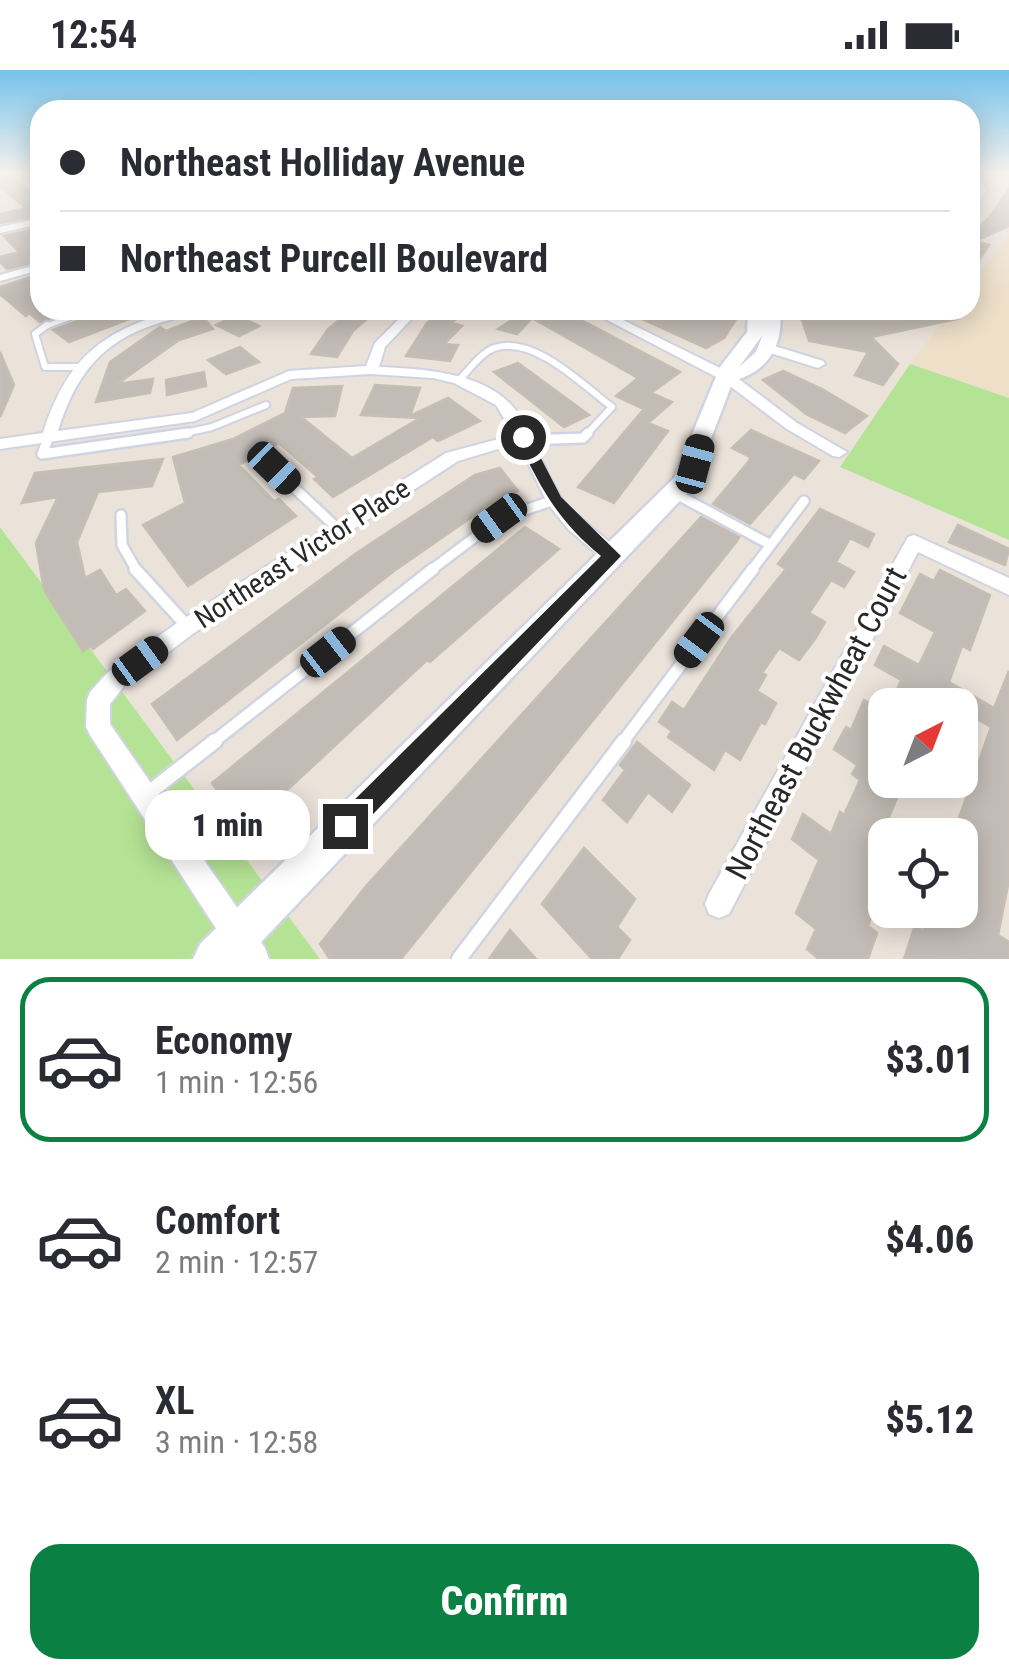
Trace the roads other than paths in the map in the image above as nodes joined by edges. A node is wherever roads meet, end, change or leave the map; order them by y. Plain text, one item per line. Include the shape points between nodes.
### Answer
1 (30, 223) edge
2 (0, 230) edge
3 (30, 270) edge
4 (0, 278) edge
5 (60, 320) edge
6 (145, 320) edge
7 (404, 320) edge
8 (614, 320) edge
9 (756, 320) edge
10 (774, 320) edge
11 (768, 348) junction
12 (818, 364) dead end
13 (76, 367) junction
14 (371, 370) junction
15 (727, 378) junction
16 (460, 380) junction
17 (266, 405) dead end
18 (214, 411) junction
19 (224, 425) junction
20 (50, 434) junction
21 (524, 438) junction
22 (0, 444) edge
23 (839, 452) dead end
24 (274, 468) dead end
25 (673, 493) junction
26 (554, 500) junction
27 (804, 501) dead end
28 (121, 514) dead end
29 (337, 528) junction
30 (771, 544) junction
31 (612, 556) junction
32 (1009, 587) edge
33 (187, 627) junction
34 (145, 796) junction
35 (719, 904) dead end
36 (236, 951) edge
37 (459, 959) edge

1 - 2 street
3 - 4 street
5 - 13 lane via 35,334 45,368
6 - 13 street
7 - 14 street via 379,346
8 - 15 street
9 - 15 street via 756,332
10 - 11 street
11 - 12 street
11 - 15 street via 746,374
13 - 20 street
14 - 16 street
14 - 18 street via 289,375
15 - 23 street
15 - 25 street via 695,464
16 - 21 street via 501,402
16 - 21 lane via 488,349 507,345 535,353 612,407 583,438
17 - 19 lane
18 - 19 lane
18 - 20 street
19 - 20 lane via 169,440 42,454
20 - 22 street
21 - 26 street
21 - 29 street, Northeast Victor Place via 452,457
24 - 29 lane
25 - 30 lane
25 - 31 street
26 - 31 street
26 - 34 lane via 499,518
27 - 30 lane
28 - 33 lane via 120,547
29 - 33 street, Northeast Victor Place
30 - 37 lane
31 - 36 street
32 - 35 street, Northeast Buckwheat Court via 914,542
33 - 34 street, Northeast Victor Place via 98,700 98,727
34 - 36 street

